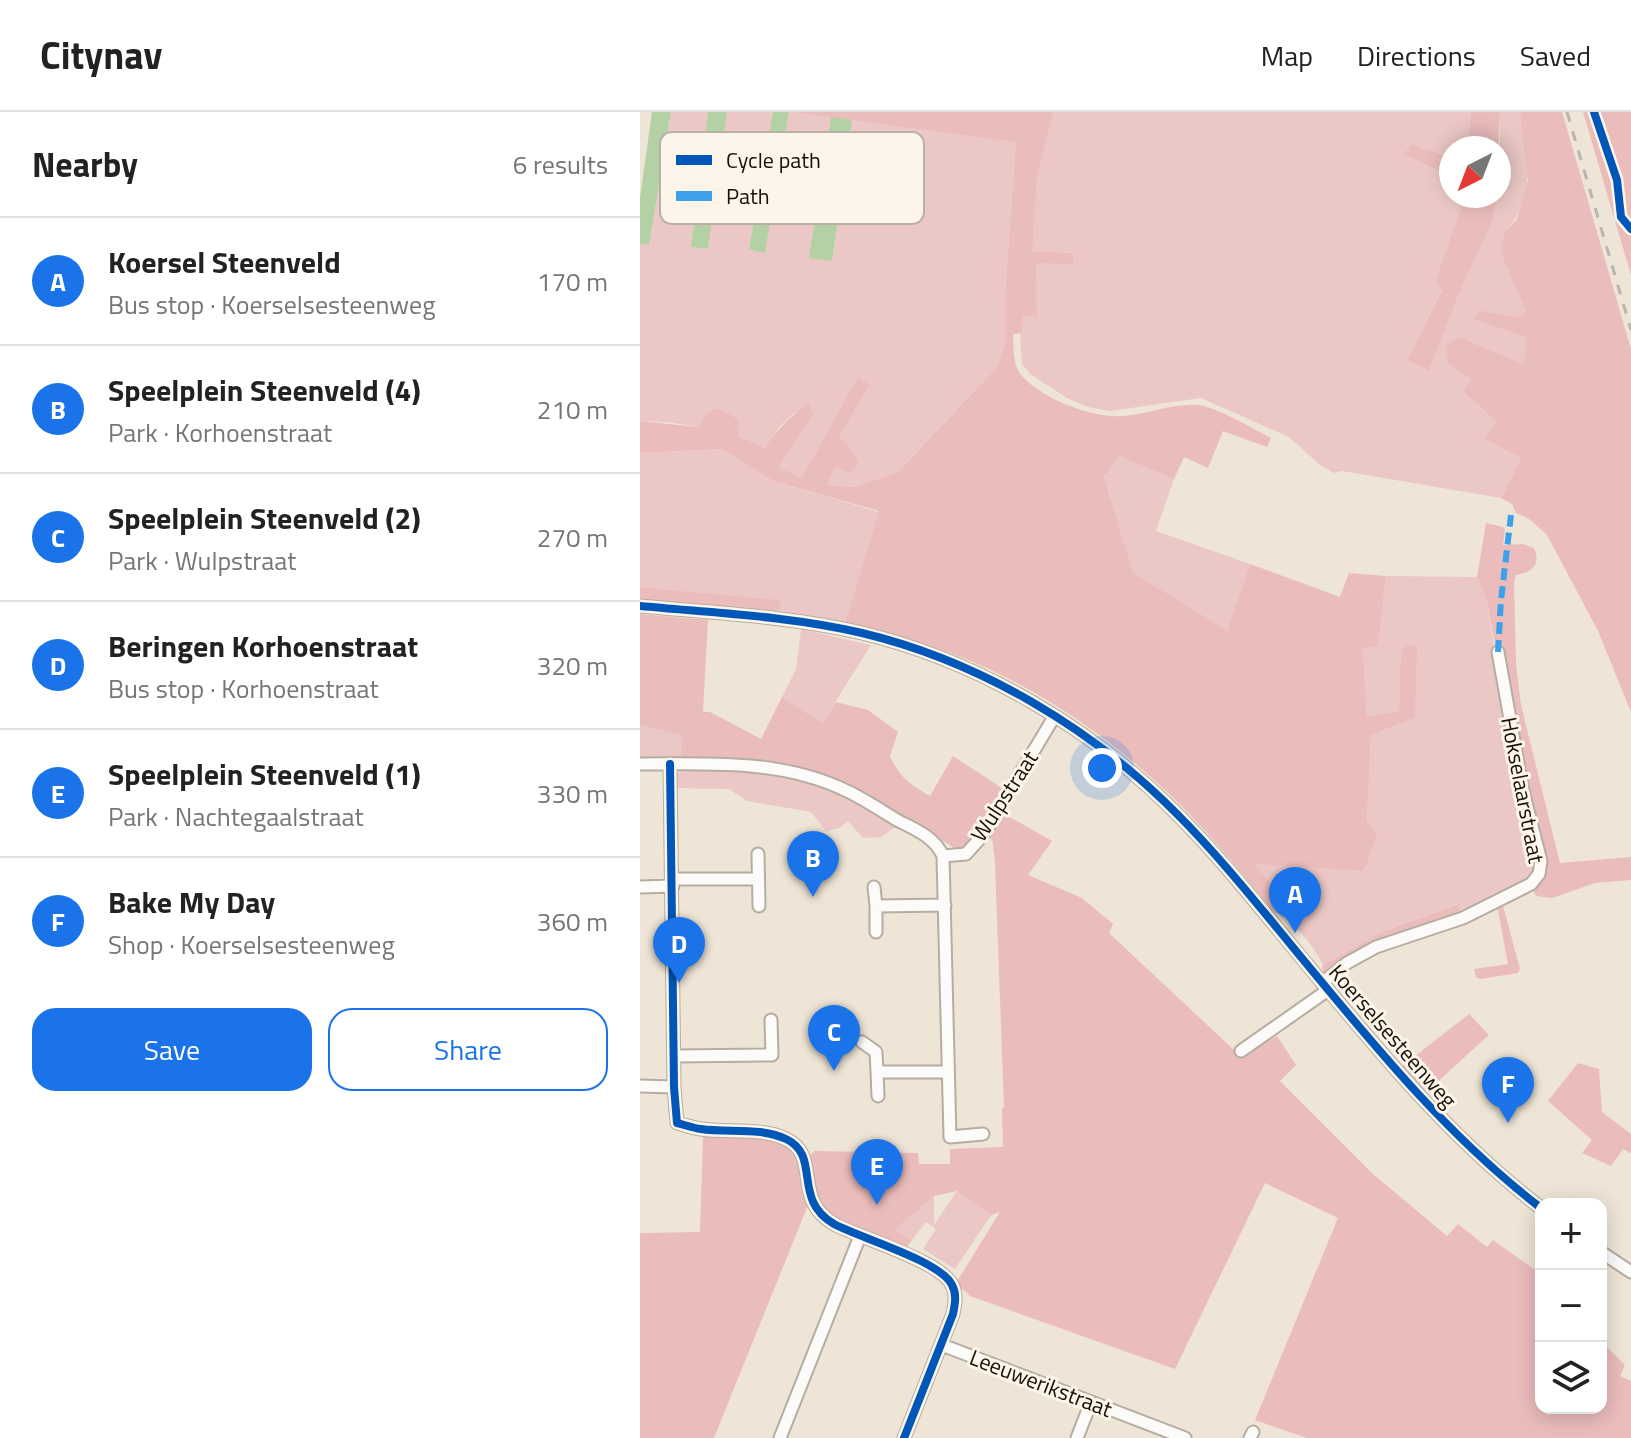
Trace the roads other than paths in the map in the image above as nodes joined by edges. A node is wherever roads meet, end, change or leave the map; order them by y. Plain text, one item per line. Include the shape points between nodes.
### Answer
1 (640, 606) edge
2 (1498, 652) dead end
3 (1054, 717) junction
4 (640, 764) edge
5 (670, 764) junction
6 (758, 854) dead end
7 (943, 856) junction
8 (758, 879) junction
9 (672, 882) junction
10 (640, 887) edge
11 (874, 887) dead end
12 (945, 905) junction
13 (759, 906) dead end
14 (876, 906) junction
15 (876, 932) dead end
16 (1325, 986) junction
17 (771, 1020) dead end
18 (862, 1042) dead end
19 (1241, 1051) dead end
20 (675, 1056) junction
21 (877, 1072) junction
22 (948, 1072) junction
23 (640, 1086) edge
24 (674, 1087) junction
25 (878, 1096) dead end
26 (983, 1134) dead end
27 (1535, 1203) edge
28 (860, 1236) junction
29 (1607, 1256) edge
30 (1631, 1272) edge
31 (942, 1345) junction
32 (1091, 1402) junction
33 (780, 1438) edge
34 (904, 1438) edge
35 (1077, 1438) edge
36 (1185, 1438) edge

1 - 3 street, Koerselsesteenweg via 762,616 864,634 972,671
2 - 16 street, Hokselaarstraat via 1541,861 1539,874 1531,884 1463,918 1376,947 1347,963
3 - 7 street, Wulpstraat via 984,834 966,854
3 - 16 street, Koerselsesteenweg via 1106,751 1177,813
4 - 5 street
5 - 7 street via 767,766 806,776 845,790 920,833 937,844
5 - 9 street
6 - 8 street
7 - 12 street, Wulpstraat
8 - 9 street
8 - 13 street
9 - 10 street
9 - 20 street
11 - 14 street
12 - 14 street
12 - 22 street, Wulpstraat
14 - 15 street
16 - 19 street
16 - 27 street, Koerselsesteenweg via 1426,1105
17 - 20 street via 772,1055
18 - 21 street via 876,1052
20 - 24 street
21 - 22 street
21 - 25 street
22 - 26 street, Wulpstraat via 950,1137
23 - 24 street
24 - 28 street via 677,1123 788,1139 804,1158 813,1205 832,1223
28 - 31 street via 947,1278 955,1303
28 - 33 street
29 - 30 street
31 - 32 street, Leeuwerikstraat
31 - 34 street
32 - 35 street
32 - 36 street, Leeuwerikstraat

